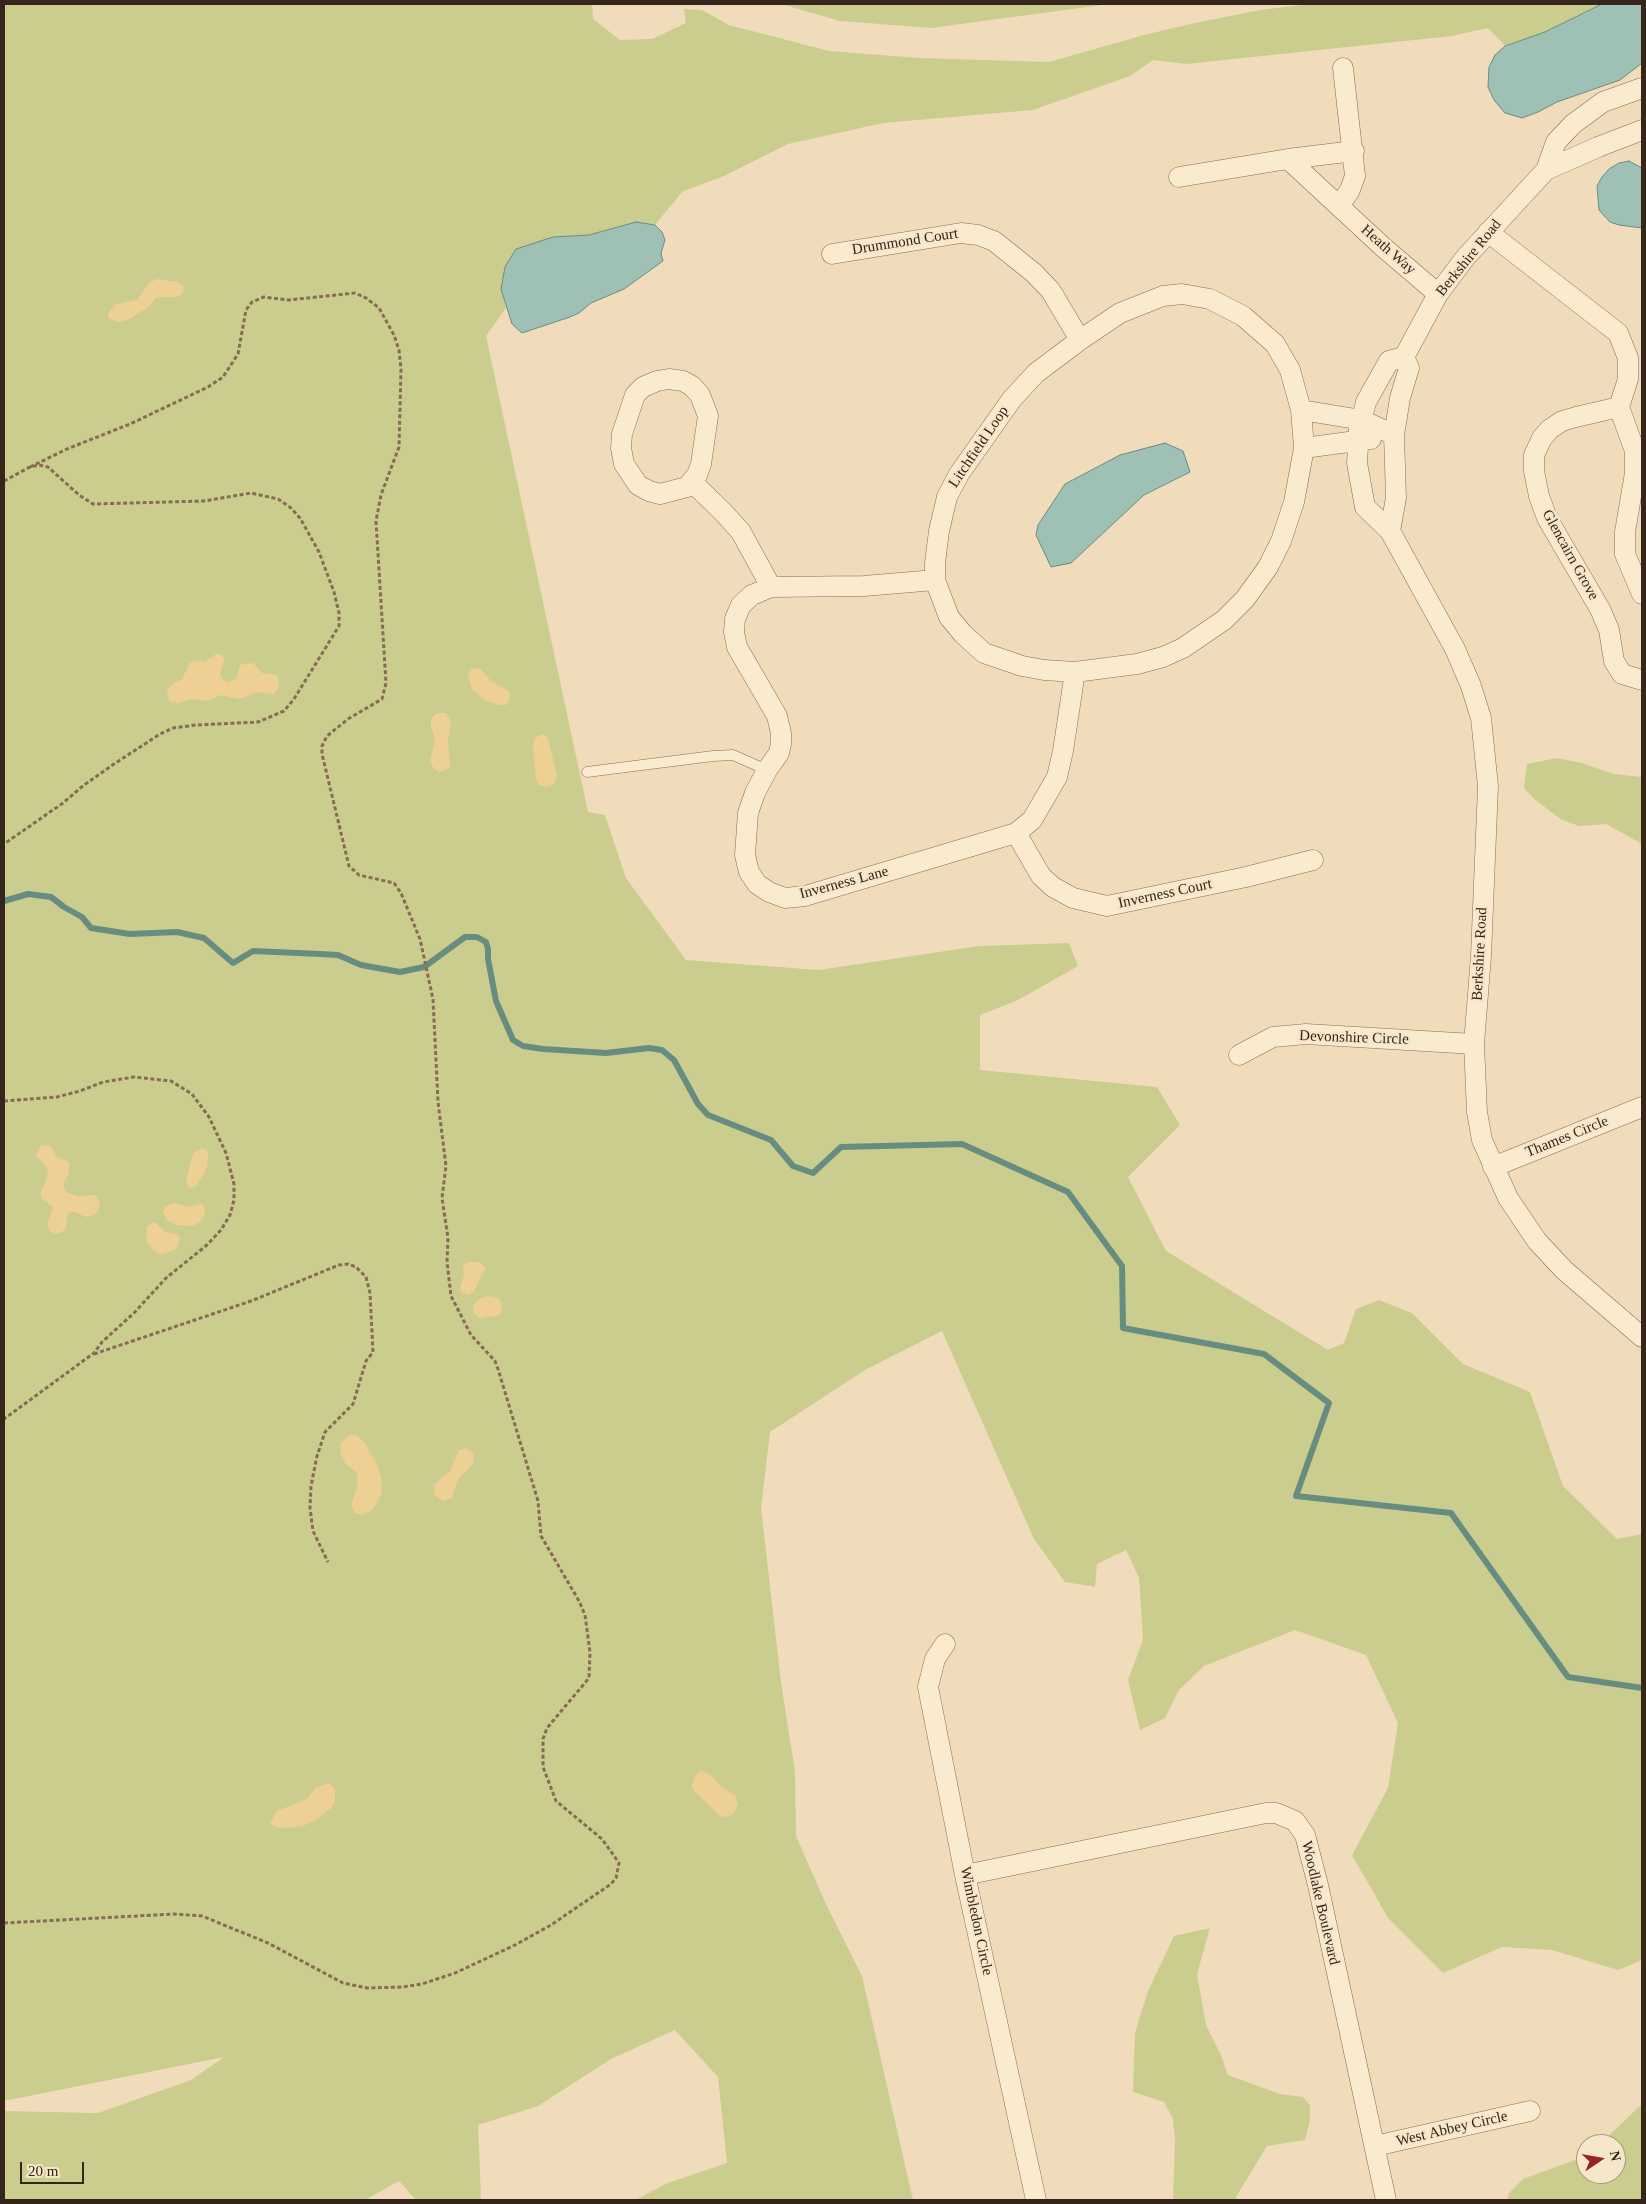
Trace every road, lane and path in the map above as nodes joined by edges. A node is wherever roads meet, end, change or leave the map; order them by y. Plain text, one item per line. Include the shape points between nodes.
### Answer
1 (1343, 68) dead end
2 (1642, 88) edge
3 (1642, 130) edge
4 (1354, 151) junction
5 (1288, 159) junction
6 (1546, 170) junction
7 (1179, 177) dead end
8 (1339, 206) junction
9 (1488, 232) junction
10 (832, 254) dead end
11 (1438, 294) junction
12 (1080, 340) junction
13 (1404, 356) junction
14 (1619, 407) junction
15 (1301, 410) junction
16 (1362, 420) junction
17 (1394, 435) junction
18 (1358, 442) junction
19 (1304, 448) junction
20 (30, 467) junction
21 (4, 481) edge
22 (692, 482) junction
23 (1390, 531) junction
24 (936, 580) junction
25 (771, 587) junction
26 (1642, 594) edge
27 (1075, 672) junction
28 (1642, 680) edge
29 (767, 770) junction
30 (587, 772) dead end
31 (1016, 834) junction
32 (4, 844) edge
33 (1313, 860) dead end
34 (1474, 1044) junction
35 (1239, 1055) dead end
36 (4, 1101) edge
37 (1642, 1107) edge
38 (1493, 1167) junction
39 (1642, 1337) edge
40 (91, 1355) junction
41 (4, 1419) edge
42 (328, 1562) dead end
43 (945, 1644) dead end
44 (965, 1875) junction
45 (4, 1923) edge
46 (1530, 2111) dead end
47 (1375, 2146) junction
48 (1036, 2200) edge
49 (1386, 2200) edge

1 - 4 street
2 - 6 street, Berkshire Road via 1603,102 1573,124 1556,142
3 - 6 street, Berkshire Road
4 - 5 street
4 - 8 street via 1356,176
5 - 7 street
5 - 8 street, Heath Way
6 - 9 street, Berkshire Road
8 - 11 street, Heath Way
9 - 11 street, Berkshire Road
9 - 14 street via 1618,333 1628,358 1628,379
10 - 12 street, Drummond Court via 961,233 978,235 994,241 1034,273 1051,291
11 - 13 street, Berkshire Road
12 - 15 street, Litchfield Loop via 1120,313 1163,296 1182,294 1210,299 1243,316 1275,344 1290,370
12 - 24 street, Litchfield Loop via 1036,373 1012,399 959,474 947,497 938,531
13 - 16 street, Berkshire Road via 1389,361 1366,402
13 - 17 street via 1410,368 1400,398
14 - 26 street via 1635,452 1625,554
14 - 28 street, Glencairn Grove via 1576,417 1550,429 1534,455 1534,471 1547,518 1609,630 1614,661 1622,674
15 - 16 street
15 - 19 street, Litchfield Loop
16 - 17 street
16 - 18 street, Berkshire Road
17 - 18 street
17 - 23 street via 1396,498
18 - 19 street
18 - 23 street, Berkshire Road via 1357,463 1365,507
19 - 27 street, Litchfield Loop via 1294,502 1281,541 1257,583 1224,620 1183,648 1163,657 1137,664
20 - 21 path
20 - 32 path via 48,467 94,504 204,501 251,493 278,499 300,518 319,552 334,592 339,626 284,711 258,722 188,726 160,734 106,769
20 - 45 path via 130,424 223,377 238,354 246,310 252,302 264,297 289,300 355,293 379,308 394,335 401,369 399,447 380,495 376,521 386,683 382,699 327,736 322,754 349,866 359,875 394,883 422,946 433,999 438,1102 445,1154 442,1198 451,1296 471,1335 495,1361 538,1501 541,1536 579,1601 589,1634 588,1678 547,1728 543,1740 543,1767 556,1801 593,1831 619,1863 616,1878 602,1891 516,1945 422,1984 385,1988 343,1983 268,1943 202,1916 174,1914
22 - 22 street via 700,464 708,416 700,395 692,386 668,378 657,381 635,395 622,434 624,464 638,485 649,492 674,491
22 - 25 street via 741,532
23 - 34 street, Berkshire Road via 1455,649 1480,718 1488,786
24 - 25 street, Inverness Lane via 864,586
24 - 27 street, Litchfield Loop via 949,617 984,652 1022,666
25 - 29 street, Inverness Lane via 752,595 741,605 734,632 737,646 777,716 781,744 779,753
27 - 31 street, Inverness Lane via 1056,777 1032,820
29 - 30 lane via 733,755
29 - 31 street, Inverness Lane via 748,814 745,854 749,872 758,884 785,898 805,896
31 - 33 street, Inverness Court via 1041,876 1053,887 1073,898 1107,906 1246,878
34 - 35 street, Devonshire Circle via 1306,1034 1273,1037
34 - 38 street, Berkshire Road via 1477,1112 1482,1140
36 - 40 path via 57,1097 103,1082 134,1077 171,1082 192,1094 200,1103 226,1153 234,1184 234,1200 221,1230 166,1278
37 - 38 street, Thames Circle
38 - 39 street, Berkshire Road via 1537,1241 1564,1270
40 - 41 path
40 - 42 path via 244,1304 339,1265 348,1264 356,1268 366,1277 370,1293 373,1352 366,1361 353,1404 322,1438 315,1466 310,1508 313,1531
43 - 44 street, Wimbledon Circle via 935,1659 928,1686
44 - 47 street, Woodlake Boulevard via 1266,1813 1276,1813 1295,1821 1305,1835 1318,1885
44 - 48 street, Wimbledon Circle
46 - 47 street, West Abbey Circle
47 - 49 street, Woodlake Boulevard

